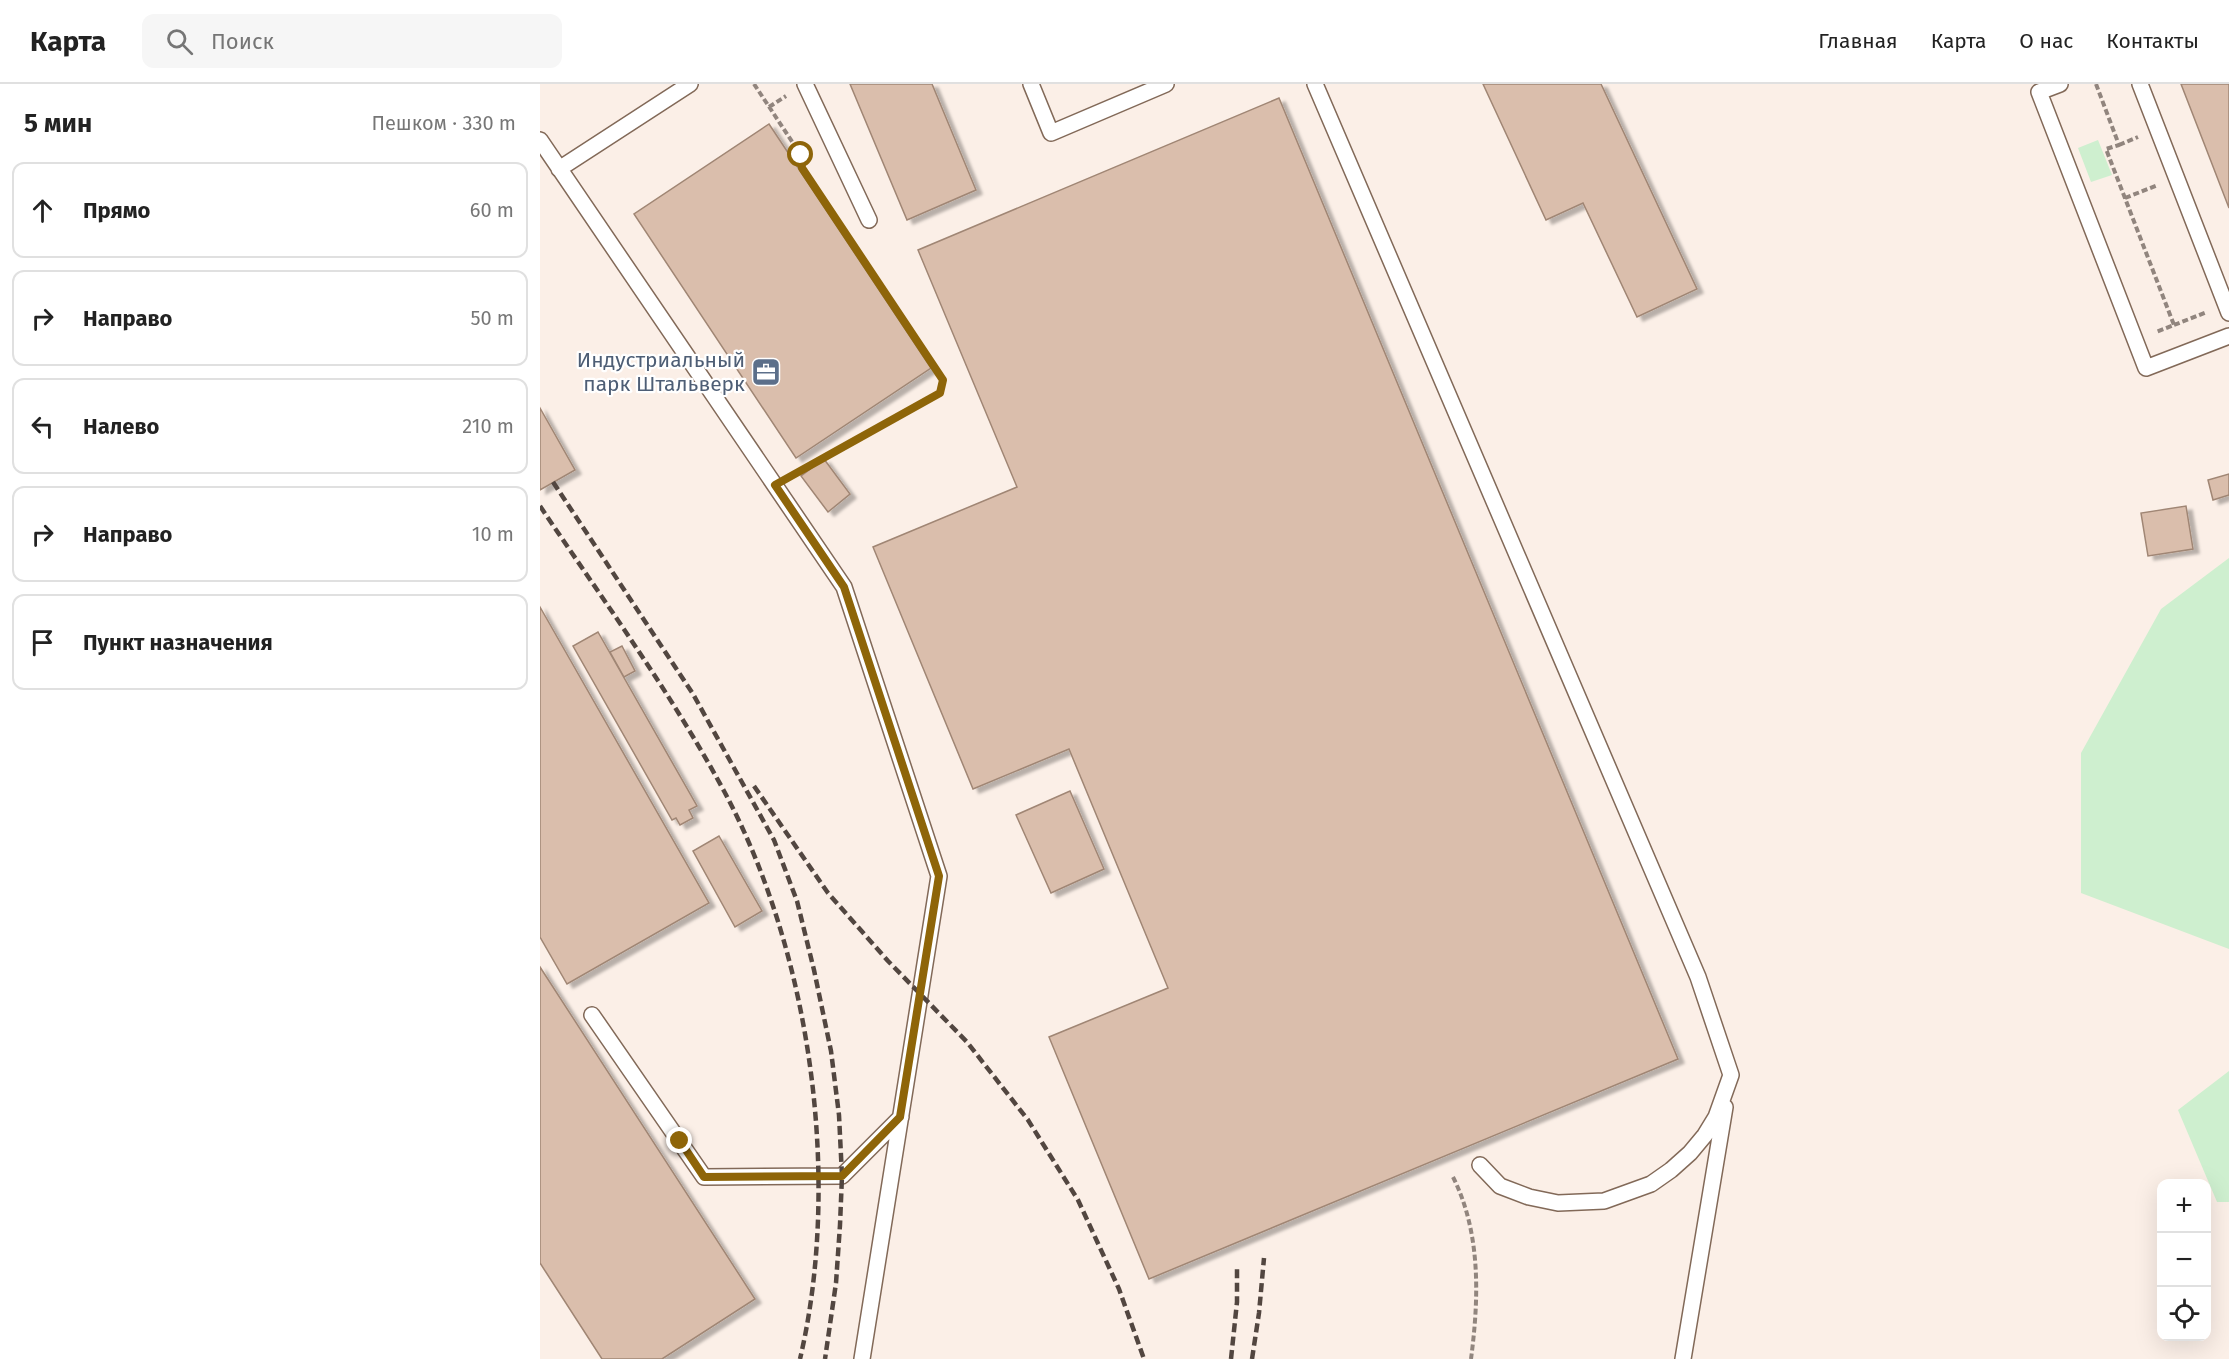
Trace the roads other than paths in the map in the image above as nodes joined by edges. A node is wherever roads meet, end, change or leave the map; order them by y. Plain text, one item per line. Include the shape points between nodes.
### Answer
1 (690, 84) edge
2 (805, 84) edge
3 (1031, 84) edge
4 (1166, 84) edge
5 (1316, 84) edge
6 (2060, 84) edge
7 (2140, 84) edge
8 (540, 140) edge
9 (559, 169) junction
10 (869, 220) dead end
11 (2228, 309) edge
12 (2229, 336) edge
13 (592, 1015) dead end
14 (1731, 1075) junction
15 (900, 1117) junction
16 (1480, 1165) dead end
17 (862, 1359) edge
18 (1683, 1359) edge

1 - 9 lane
2 - 10 lane
3 - 4 lane via 1051,133
5 - 14 lane via 1698,977
6 - 12 lane via 2039,92 2146,368
7 - 11 lane
8 - 9 lane
9 - 15 lane via 844,587 939,876
13 - 15 lane via 704,1177 842,1176
14 - 16 lane via 1716,1117 1690,1153 1651,1184 1604,1201 1558,1203 1529,1197 1500,1186
14 - 18 lane
15 - 17 lane

